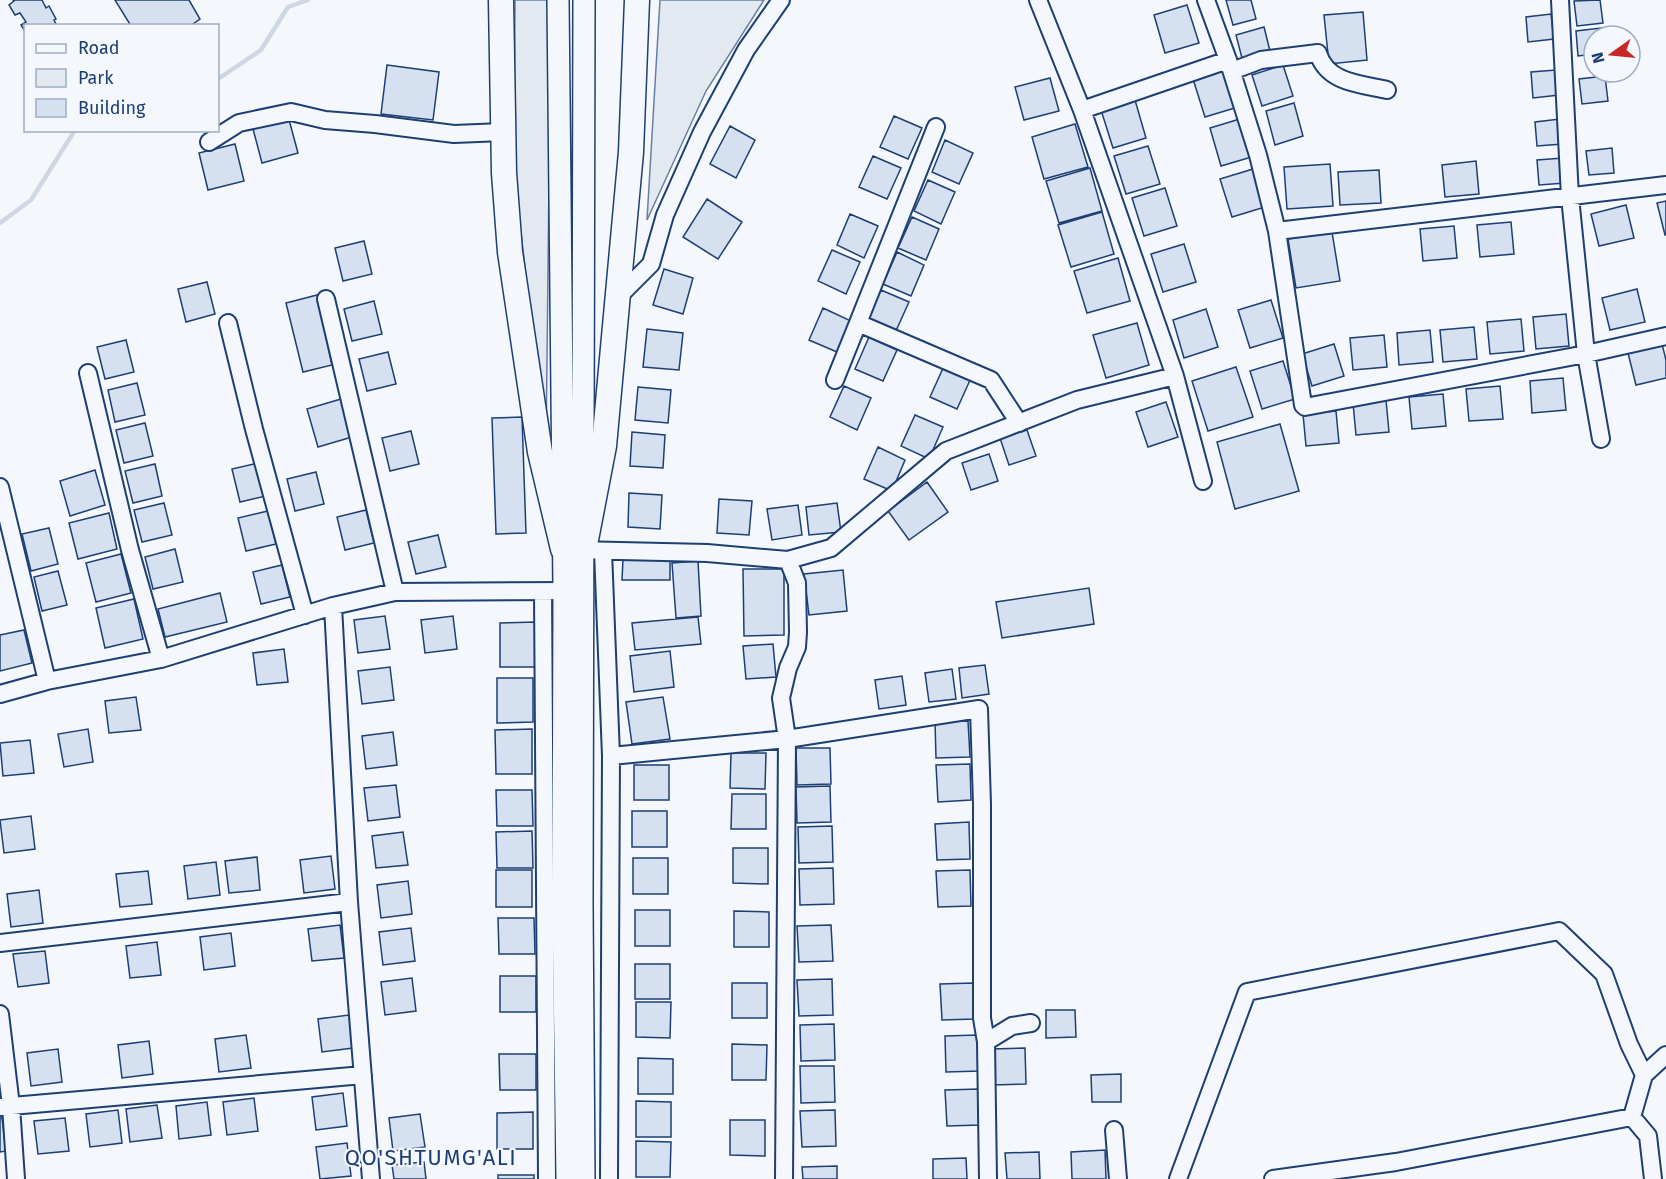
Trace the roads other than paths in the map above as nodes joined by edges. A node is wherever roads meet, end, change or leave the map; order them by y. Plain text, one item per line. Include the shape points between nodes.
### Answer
1 (558, 0) edge
2 (584, 0) edge
3 (637, 0) edge
4 (781, 0) edge
5 (1038, 0) edge
6 (1206, 0) edge
7 (1560, 0) edge
8 (502, 2) edge
9 (1230, 66) junction
10 (1387, 90) dead end
11 (1082, 110) junction
12 (936, 127) dead end
13 (503, 132) junction
14 (210, 142) dead end
15 (1666, 185) edge
16 (1570, 197) junction
17 (1277, 231) junction
18 (617, 298) junction
19 (326, 299) dead end
20 (228, 323) dead end
21 (858, 323) junction
22 (1666, 336) edge
23 (1586, 354) junction
24 (88, 373) dead end
25 (1175, 376) junction
26 (834, 380) dead end
27 (1019, 423) junction
28 (1601, 439) dead end
29 (1203, 481) dead end
30 (0, 487) edge
31 (583, 550) junction
32 (788, 560) junction
33 (564, 591) junction
34 (395, 592) junction
35 (333, 606) junction
36 (304, 615) junction
37 (161, 659) junction
38 (47, 681) junction
39 (0, 694) edge
40 (787, 739) junction
41 (612, 756) junction
42 (349, 902) junction
43 (0, 943) edge
44 (0, 1014) edge
45 (1031, 1023) dead end
46 (986, 1042) junction
47 (1666, 1055) edge
48 (1644, 1075) junction
49 (363, 1076) junction
50 (5, 1106) edge
51 (1632, 1117) junction
52 (1114, 1130) dead end
53 (16, 1179) edge
54 (371, 1179) edge
55 (547, 1179) edge
56 (567, 1179) edge
57 (584, 1179) edge
58 (609, 1179) edge
59 (784, 1179) edge
60 (988, 1179) edge
61 (1118, 1179) edge
62 (1178, 1179) edge
63 (1273, 1179) edge
64 (1653, 1179) edge

1 - 31 main road
2 - 31 main road
3 - 18 highway via 631,152
4 - 18 street via 746,50 702,132 665,215 651,264
5 - 11 street
6 - 9 street
7 - 16 street
8 - 13 highway
9 - 10 street via 1318,53 1322,65 1339,79
9 - 11 street
9 - 17 street
11 - 25 street
12 - 21 street
13 - 14 street via 454,134 325,120 291,112 239,123
13 - 31 highway via 515,291 540,452
15 - 16 street
16 - 17 street
16 - 23 street
17 - 23 street via 1305,407
18 - 31 highway via 604,446
19 - 34 street
20 - 36 street
21 - 26 street
21 - 27 street via 991,380
22 - 23 street
23 - 28 street
24 - 37 street via 130,550
25 - 27 street via 1077,400
25 - 29 street
27 - 32 street via 946,451 831,548
30 - 38 street
31 - 32 street via 707,553
31 - 33 main road
31 - 41 street
32 - 40 street via 797,583 798,647 781,698
33 - 34 street
33 - 55 street
33 - 56 main road
33 - 57 main road via 582,905
34 - 35 street
35 - 36 street
35 - 42 street
36 - 37 street
37 - 38 street
38 - 39 street
40 - 41 street
40 - 46 street via 979,709 982,1018
40 - 59 street
41 - 58 street
42 - 43 street
42 - 49 street
44 - 50 street
45 - 46 street via 1012,1026
46 - 60 street
47 - 48 street
48 - 51 street
48 - 62 street via 1604,974 1559,931 1247,992
49 - 50 street
49 - 54 street
50 - 53 street
51 - 63 street via 1396,1162
51 - 64 street via 1648,1136
52 - 61 street

